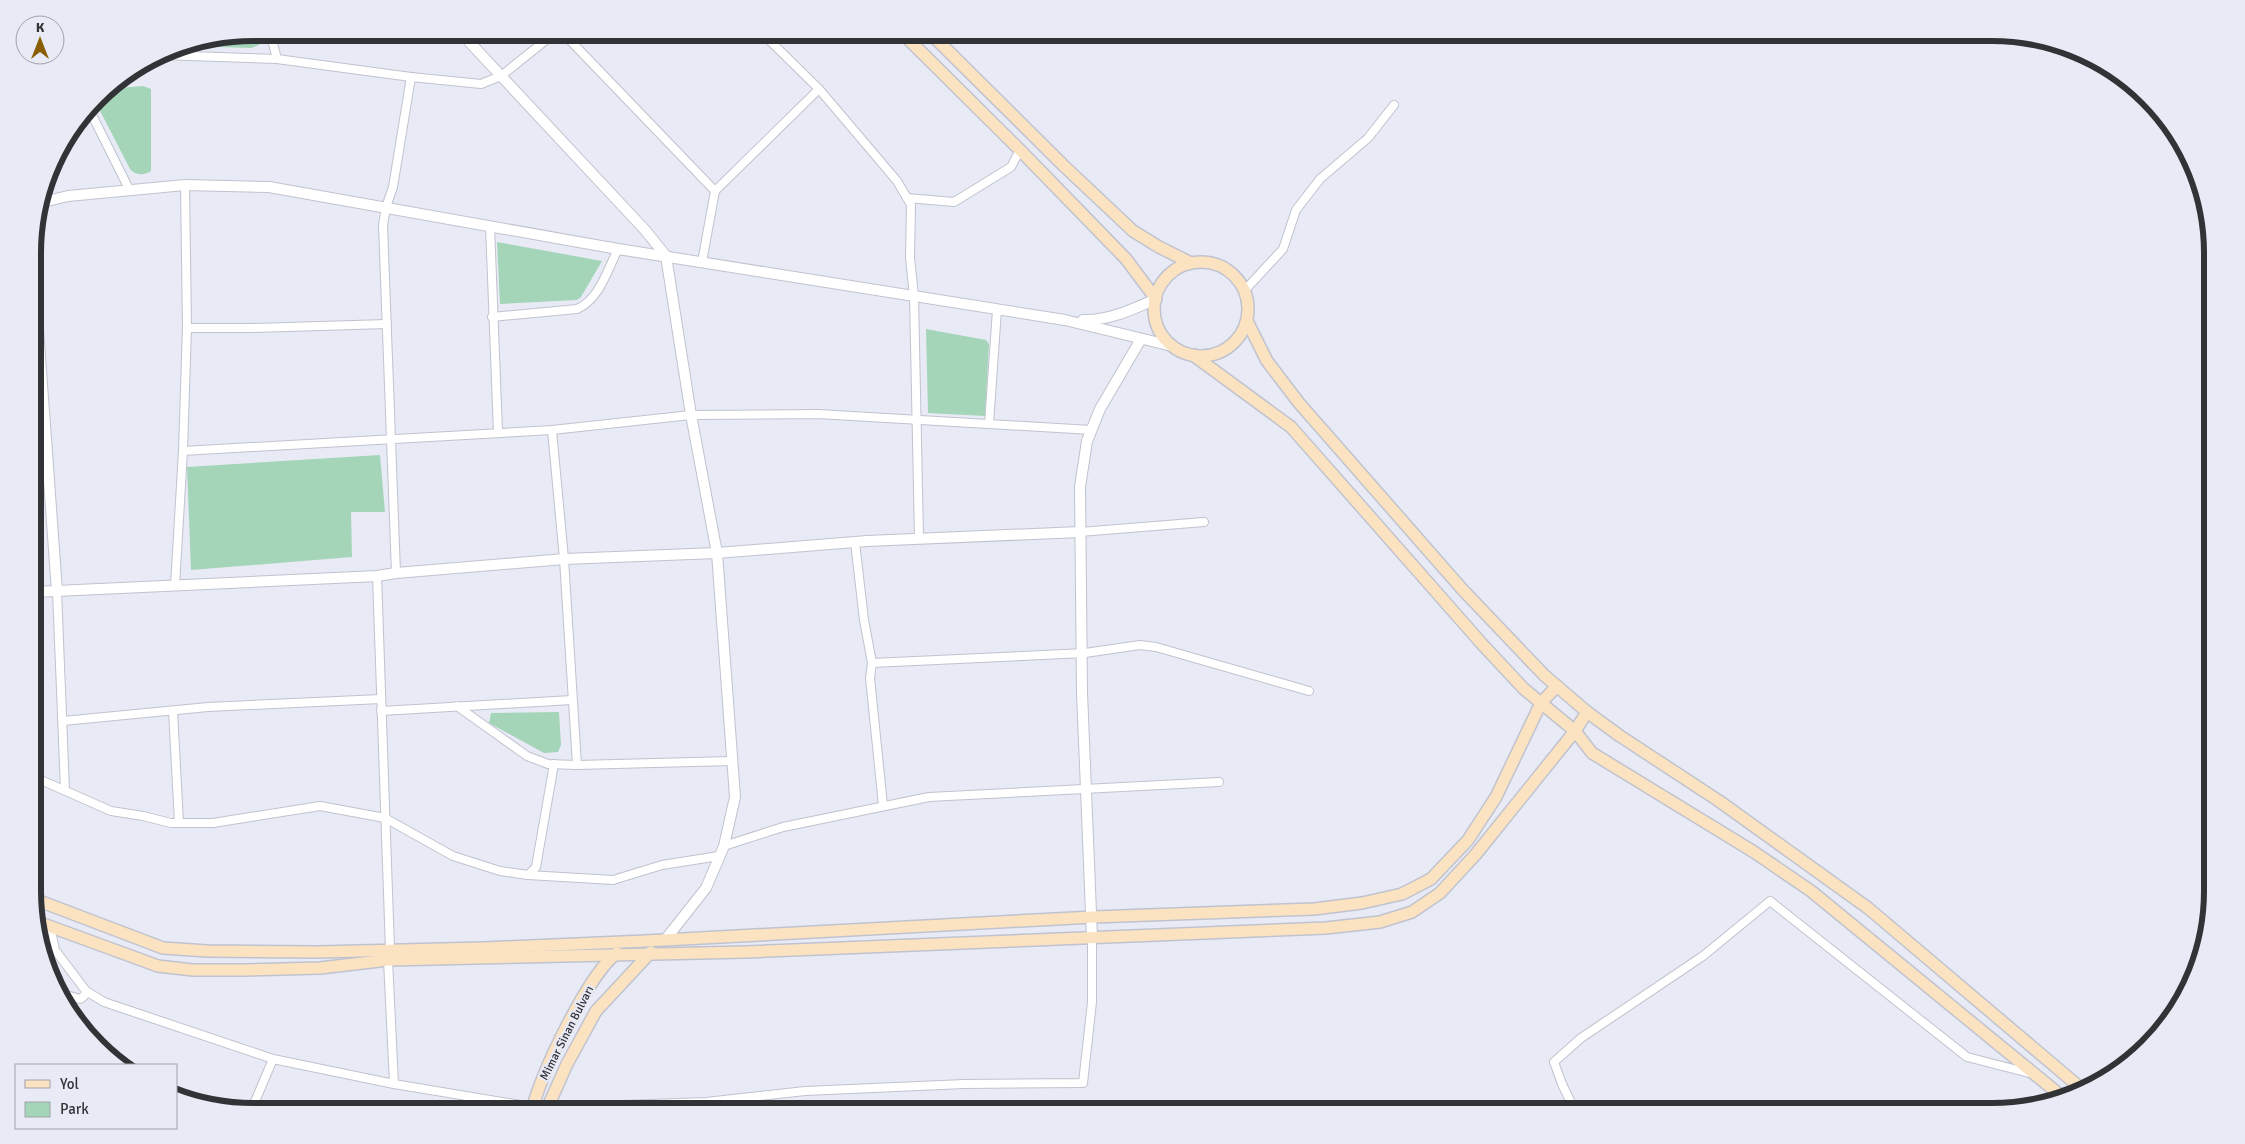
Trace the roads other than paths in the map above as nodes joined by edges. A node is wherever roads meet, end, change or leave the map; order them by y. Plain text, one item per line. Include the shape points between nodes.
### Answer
1 (272, 41) edge
2 (468, 41) edge
3 (545, 41) edge
4 (571, 41) edge
5 (770, 41) edge
6 (910, 41) edge
7 (938, 41) edge
8 (177, 56) edge
9 (276, 59) junction
10 (501, 76) junction
11 (411, 77) junction
12 (819, 89) junction
13 (1394, 105) dead end
14 (92, 116) edge
15 (1020, 150) junction
16 (185, 185) junction
17 (130, 189) junction
18 (715, 192) junction
19 (907, 198) junction
20 (48, 201) edge
21 (386, 207) junction
22 (490, 226) junction
23 (618, 249) junction
24 (666, 256) junction
25 (702, 262) junction
26 (1191, 262) junction
27 (1245, 290) junction
28 (914, 296) junction
29 (1156, 299) junction
30 (997, 310) junction
31 (492, 317) junction
32 (1065, 320) junction
33 (1247, 321) junction
34 (387, 324) junction
35 (187, 328) junction
36 (1141, 339) junction
37 (1172, 346) junction
38 (1193, 355) junction
39 (41, 404) edge
40 (691, 416) junction
41 (918, 420) junction
42 (989, 424) junction
43 (552, 430) junction
44 (1091, 430) junction
45 (498, 432) junction
46 (390, 438) junction
47 (183, 451) junction
48 (1204, 522) dead end
49 (1080, 532) junction
50 (919, 538) junction
51 (855, 542) junction
52 (718, 553) junction
53 (564, 559) junction
54 (396, 573) junction
55 (377, 576) junction
56 (175, 586) junction
57 (57, 591) junction
58 (41, 592) edge
59 (1081, 653) junction
60 (872, 663) junction
61 (1557, 686) junction
62 (1309, 691) dead end
63 (381, 699) junction
64 (572, 700) junction
65 (1541, 703) junction
66 (457, 706) junction
67 (173, 711) junction
68 (381, 711) junction
69 (1587, 712) junction
70 (63, 721) junction
71 (1575, 730) junction
72 (732, 761) junction
73 (554, 764) junction
74 (577, 765) junction
75 (41, 779) edge
76 (1220, 782) dead end
77 (1087, 788) junction
78 (65, 790) junction
79 (883, 805) junction
80 (385, 818) junction
81 (179, 823) junction
82 (724, 846) junction
83 (720, 856) junction
84 (528, 875) junction
85 (42, 902) edge
86 (1092, 917) junction
87 (44, 924) edge
88 (50, 926) junction
89 (1092, 937) junction
90 (665, 940) junction
91 (636, 942) junction
92 (648, 954) junction
93 (389, 955) junction
94 (614, 955) junction
95 (86, 990) junction
96 (69, 996) edge
97 (273, 1059) junction
98 (2039, 1076) junction
99 (394, 1084) junction
100 (2077, 1085) edge
101 (2058, 1092) edge
102 (254, 1103) edge
103 (499, 1103) edge
104 (534, 1103) edge
105 (549, 1103) edge
106 (686, 1103) edge
107 (1571, 1103) edge

1 - 9 street
2 - 10 street
3 - 10 street
4 - 18 street
5 - 12 street
6 - 15 main road
7 - 26 main road via 1133,231
8 - 9 street
9 - 11 street
10 - 11 street via 480,84
10 - 24 street
11 - 21 street via 393,187
12 - 18 street
12 - 19 street
13 - 27 street via 1368,138 1320,179 1296,210 1283,249
14 - 17 street
15 - 19 street via 1011,167 954,202
15 - 29 main road via 1126,259
16 - 17 street
16 - 21 street via 269,187
16 - 35 street
17 - 20 street
18 - 25 street
19 - 28 street via 911,205 910,258
21 - 22 street
21 - 34 street via 383,225
22 - 23 street
22 - 31 street
23 - 24 street
23 - 31 street via 587,305 577,310
24 - 25 street
24 - 40 street
25 - 28 street
26 - 27 main road via 1223,267 1236,276
26 - 29 main road via 1176,268 1165,278
27 - 33 main road via 1249,305
28 - 30 street
28 - 41 street
29 - 32 street via 1096,320
29 - 37 main road via 1156,321
30 - 32 street
30 - 42 street
31 - 45 street
32 - 36 street
33 - 38 main road via 1240,336 1229,347 1216,354
33 - 61 main road via 1267,361 1299,403 1462,590
34 - 35 street
34 - 46 street
35 - 47 street
36 - 37 street
36 - 44 street
37 - 38 main road
38 - 65 main road via 1290,427 1482,644
39 - 57 street
40 - 41 street via 818,414
40 - 43 street
40 - 52 street
41 - 42 street
41 - 50 street
42 - 44 street
43 - 45 street
43 - 53 street
44 - 49 street via 1086,441 1080,487
45 - 46 street
46 - 47 street
46 - 54 street
47 - 56 street
48 - 49 street
49 - 50 street
49 - 59 street
50 - 51 street
51 - 52 street
51 - 60 street
52 - 53 street
52 - 72 street
53 - 54 street
53 - 64 street
54 - 55 street
55 - 56 street
55 - 63 street
56 - 57 street
57 - 58 street
57 - 70 street
59 - 60 street
59 - 62 street via 1140,645
59 - 77 street
60 - 79 street via 870,678
61 - 65 main road
61 - 69 main road
63 - 67 street
63 - 68 street
64 - 66 street
64 - 74 street
65 - 71 main road
65 - 86 main road via 1496,798 1468,840 1431,879 1402,894 1314,909
66 - 68 street
66 - 73 street via 527,756
67 - 70 street
67 - 81 street
68 - 80 street
69 - 71 main road
69 - 100 main road via 1719,801 1868,908
70 - 78 street
71 - 89 main road via 1476,854 1440,893 1412,912 1380,922 1326,928
71 - 98 main road via 1592,752 1746,847 1810,891
72 - 74 street
72 - 82 street via 735,797
73 - 74 street
73 - 84 street via 536,867
75 - 78 street
76 - 77 street
77 - 79 street via 929,797
77 - 86 street
78 - 81 street via 111,811
79 - 82 street via 783,827
80 - 81 street via 320,806 212,823
80 - 84 street via 454,856 500,871
80 - 93 street
82 - 83 street
83 - 84 street via 662,865 613,880
83 - 90 street via 706,888
85 - 93 main road via 163,948
86 - 89 street
86 - 90 main road
87 - 88 main road
88 - 93 main road via 158,966 192,970 320,968
88 - 95 street via 55,950
89 - 92 main road
89 - 106 street via 1092,1002 1083,1083 815,1090
90 - 91 main road
90 - 92 main road, Mimar Sinan Bulvarı
91 - 93 main road
91 - 94 main road, Mimar Sinan Bulvarı
92 - 94 main road
92 - 105 main road, Mimar Sinan Bulvarı via 596,1011
93 - 94 main road
93 - 99 street
94 - 104 main road, Mimar Sinan Bulvarı via 588,988 549,1063
95 - 96 street via 80,999
95 - 97 street via 104,1002
97 - 99 street
97 - 102 street
98 - 101 main road
98 - 107 street via 1967,1057 1770,901 1703,956 1581,1038 1554,1062
99 - 103 street

